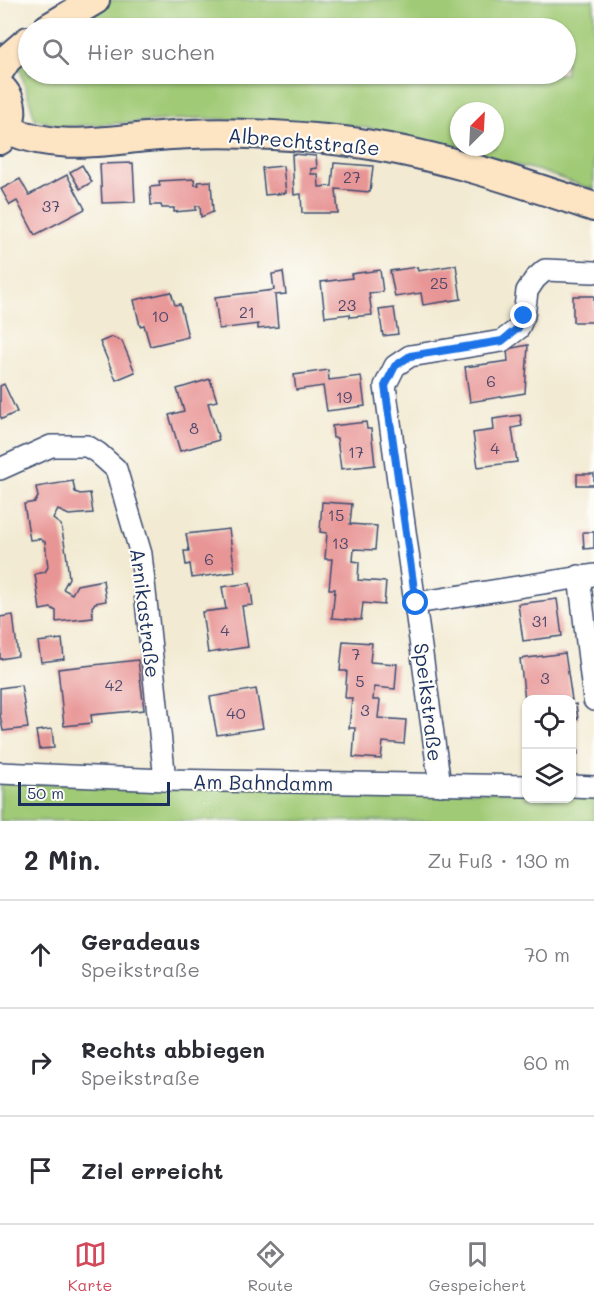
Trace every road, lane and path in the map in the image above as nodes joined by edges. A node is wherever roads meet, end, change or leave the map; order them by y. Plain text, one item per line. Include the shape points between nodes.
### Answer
1 (95, 0) edge
2 (65, 18) edge
3 (18, 50) edge
4 (0, 70) edge
5 (0, 87) edge
6 (4, 135) edge
7 (594, 207) edge
8 (594, 272) edge
9 (0, 469) edge
10 (587, 575) edge
11 (416, 603) junction
12 (594, 700) edge
13 (0, 773) edge
14 (165, 780) junction
15 (440, 785) junction
16 (522, 786) edge
17 (576, 786) edge
18 (594, 787) edge

1 - 2 street
3 - 4 street
5 - 6 street, Albrechtstraße via 6,92 12,116
6 - 7 street, Albrechtstraße via 59,143 246,133 343,141 498,176
8 - 11 street, Speikstraße via 545,270 527,291 518,328 502,341 410,356 395,366 385,386
9 - 14 street, Arnikastraße via 51,446 87,446 116,469 141,554
10 - 11 street
10 - 12 street
11 - 15 street, Speikstraße
13 - 14 street, Am Bahndamm
14 - 15 street, Am Bahndamm
15 - 16 street, Am Bahndamm
17 - 18 street

